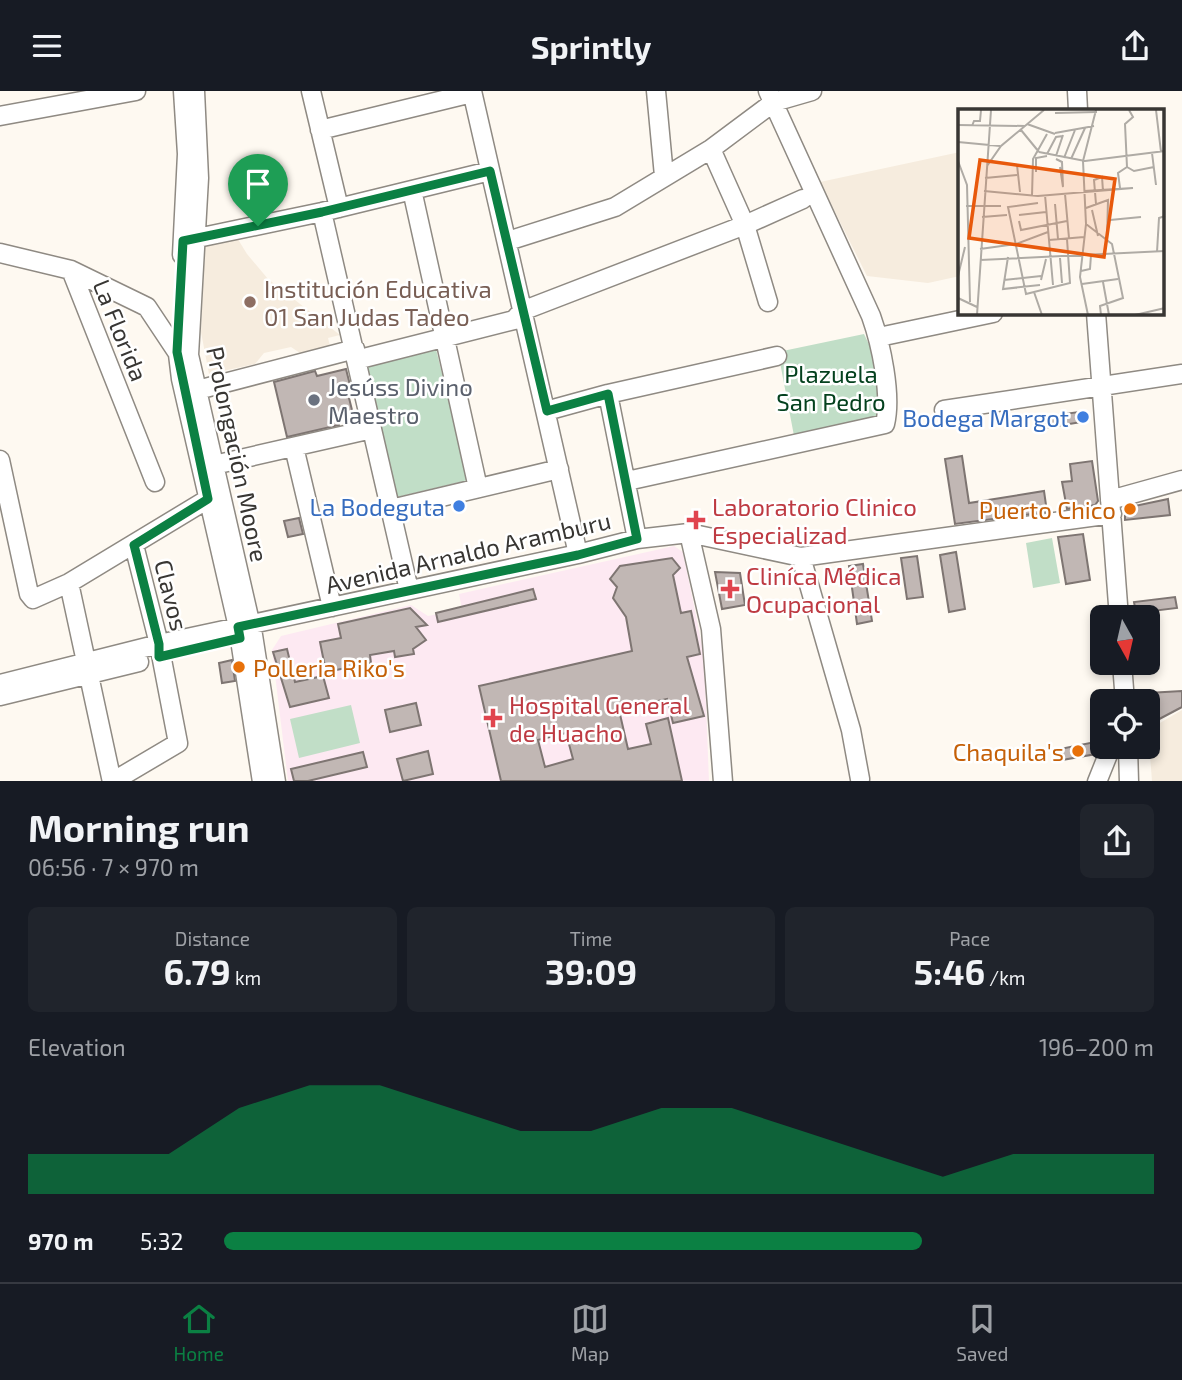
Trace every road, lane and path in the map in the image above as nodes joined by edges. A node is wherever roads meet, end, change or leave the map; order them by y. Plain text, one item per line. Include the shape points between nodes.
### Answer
1 (136, 91) edge
2 (183, 91) edge
3 (195, 91) edge
4 (312, 91) edge
5 (656, 91) edge
6 (812, 91) edge
7 (1077, 91) edge
8 (472, 92) edge
9 (112, 93) edge
10 (771, 96) edge
11 (1078, 109) edge
12 (0, 116) edge
13 (320, 130) junction
14 (711, 149) junction
15 (490, 171) junction
16 (664, 177) junction
17 (412, 190) junction
18 (803, 199) dead end
19 (330, 210) junction
20 (745, 225) junction
21 (189, 241) junction
22 (508, 241) junction
23 (0, 253) edge
24 (71, 270) junction
25 (768, 302) dead end
26 (522, 311) junction
27 (984, 315) edge
28 (1096, 315) edge
29 (444, 337) junction
30 (879, 337) junction
31 (183, 353) junction
32 (356, 355) junction
33 (777, 356) dead end
34 (1182, 374) edge
35 (1102, 387) junction
36 (191, 392) junction
37 (608, 394) junction
38 (944, 410) dead end
39 (547, 411) junction
40 (372, 429) junction
41 (294, 447) junction
42 (0, 460) edge
43 (207, 466) junction
44 (559, 469) junction
45 (1182, 480) edge
46 (627, 481) junction
47 (155, 482) dead end
48 (478, 488) junction
49 (208, 499) junction
50 (1111, 507) junction
51 (391, 509) junction
52 (689, 533) junction
53 (637, 539) junction
54 (134, 545) junction
55 (578, 555) junction
56 (801, 557) junction
57 (69, 583) junction
58 (409, 590) junction
59 (1118, 605) edge
60 (332, 607) junction
61 (245, 631) junction
62 (159, 650) junction
63 (87, 668) junction
64 (0, 684) edge
65 (0, 696) edge
66 (1106, 759) edge
67 (1128, 759) edge
68 (860, 779) dead end
69 (112, 781) edge
70 (114, 781) edge
71 (262, 781) edge
72 (276, 781) edge
73 (723, 781) edge
74 (1097, 781) edge
75 (1129, 781) edge

1 - 9 street
2 - 21 street, Prolongación Moore
3 - 21 street, Prolongación Moore via 199,177
4 - 13 street
5 - 16 street
6 - 10 street
7 - 11 street
8 - 13 street
8 - 15 street
9 - 12 street
10 - 14 street
10 - 30 street
13 - 19 street
14 - 16 street
14 - 20 street
15 - 17 street
15 - 22 street
16 - 22 street via 615,207
17 - 19 street
17 - 29 street
18 - 20 street
19 - 21 street
19 - 32 street
20 - 25 street
20 - 26 street
21 - 31 street, Prolongación Moore
22 - 26 street
23 - 24 street
24 - 31 street via 148,307
24 - 47 street, La Florida
26 - 29 street via 514,320
26 - 39 street
27 - 30 street
28 - 35 street
29 - 32 street
29 - 48 street
30 - 46 street via 888,412 885,424
31 - 36 street, Prolongación Moore
32 - 36 street
32 - 40 street
33 - 37 street
34 - 35 street
35 - 38 street
35 - 50 street
36 - 43 street, Prolongación Moore
37 - 39 street
37 - 46 street
39 - 44 street
40 - 41 street
40 - 51 street
41 - 43 street
41 - 60 street
42 - 57 street via 29,594 33,599 43,598
43 - 49 street, Prolongación Moore
43 - 61 street, Prolongación Moore
44 - 48 street
44 - 55 street
45 - 50 street, Avenida Arnaldo Aramburu
46 - 53 street
48 - 51 street
49 - 54 street
49 - 61 street, Prolongación Moore
50 - 56 street, Avenida Arnaldo Aramburu
50 - 59 street
51 - 58 street
52 - 53 street, Avenida Arnaldo Aramburu
52 - 56 street, Avenida Arnaldo Aramburu
52 - 73 street via 711,629
53 - 55 street, Avenida Arnaldo Aramburu
54 - 57 street
54 - 62 street, Clavos
55 - 58 street, Avenida Arnaldo Aramburu
56 - 68 street via 851,730
57 - 63 street
58 - 60 street, Avenida Arnaldo Aramburu
60 - 61 street, Avenida Arnaldo Aramburu
61 - 62 street, Avenida Arnaldo Aramburu
61 - 71 street, Prolongación Moore
61 - 72 street, Prolongación Moore
62 - 63 street, Avenida Arnaldo Aramburu
62 - 70 street, Clavos via 178,743
63 - 64 street
63 - 65 street
63 - 69 street, Clavos
66 - 74 street
67 - 75 street

